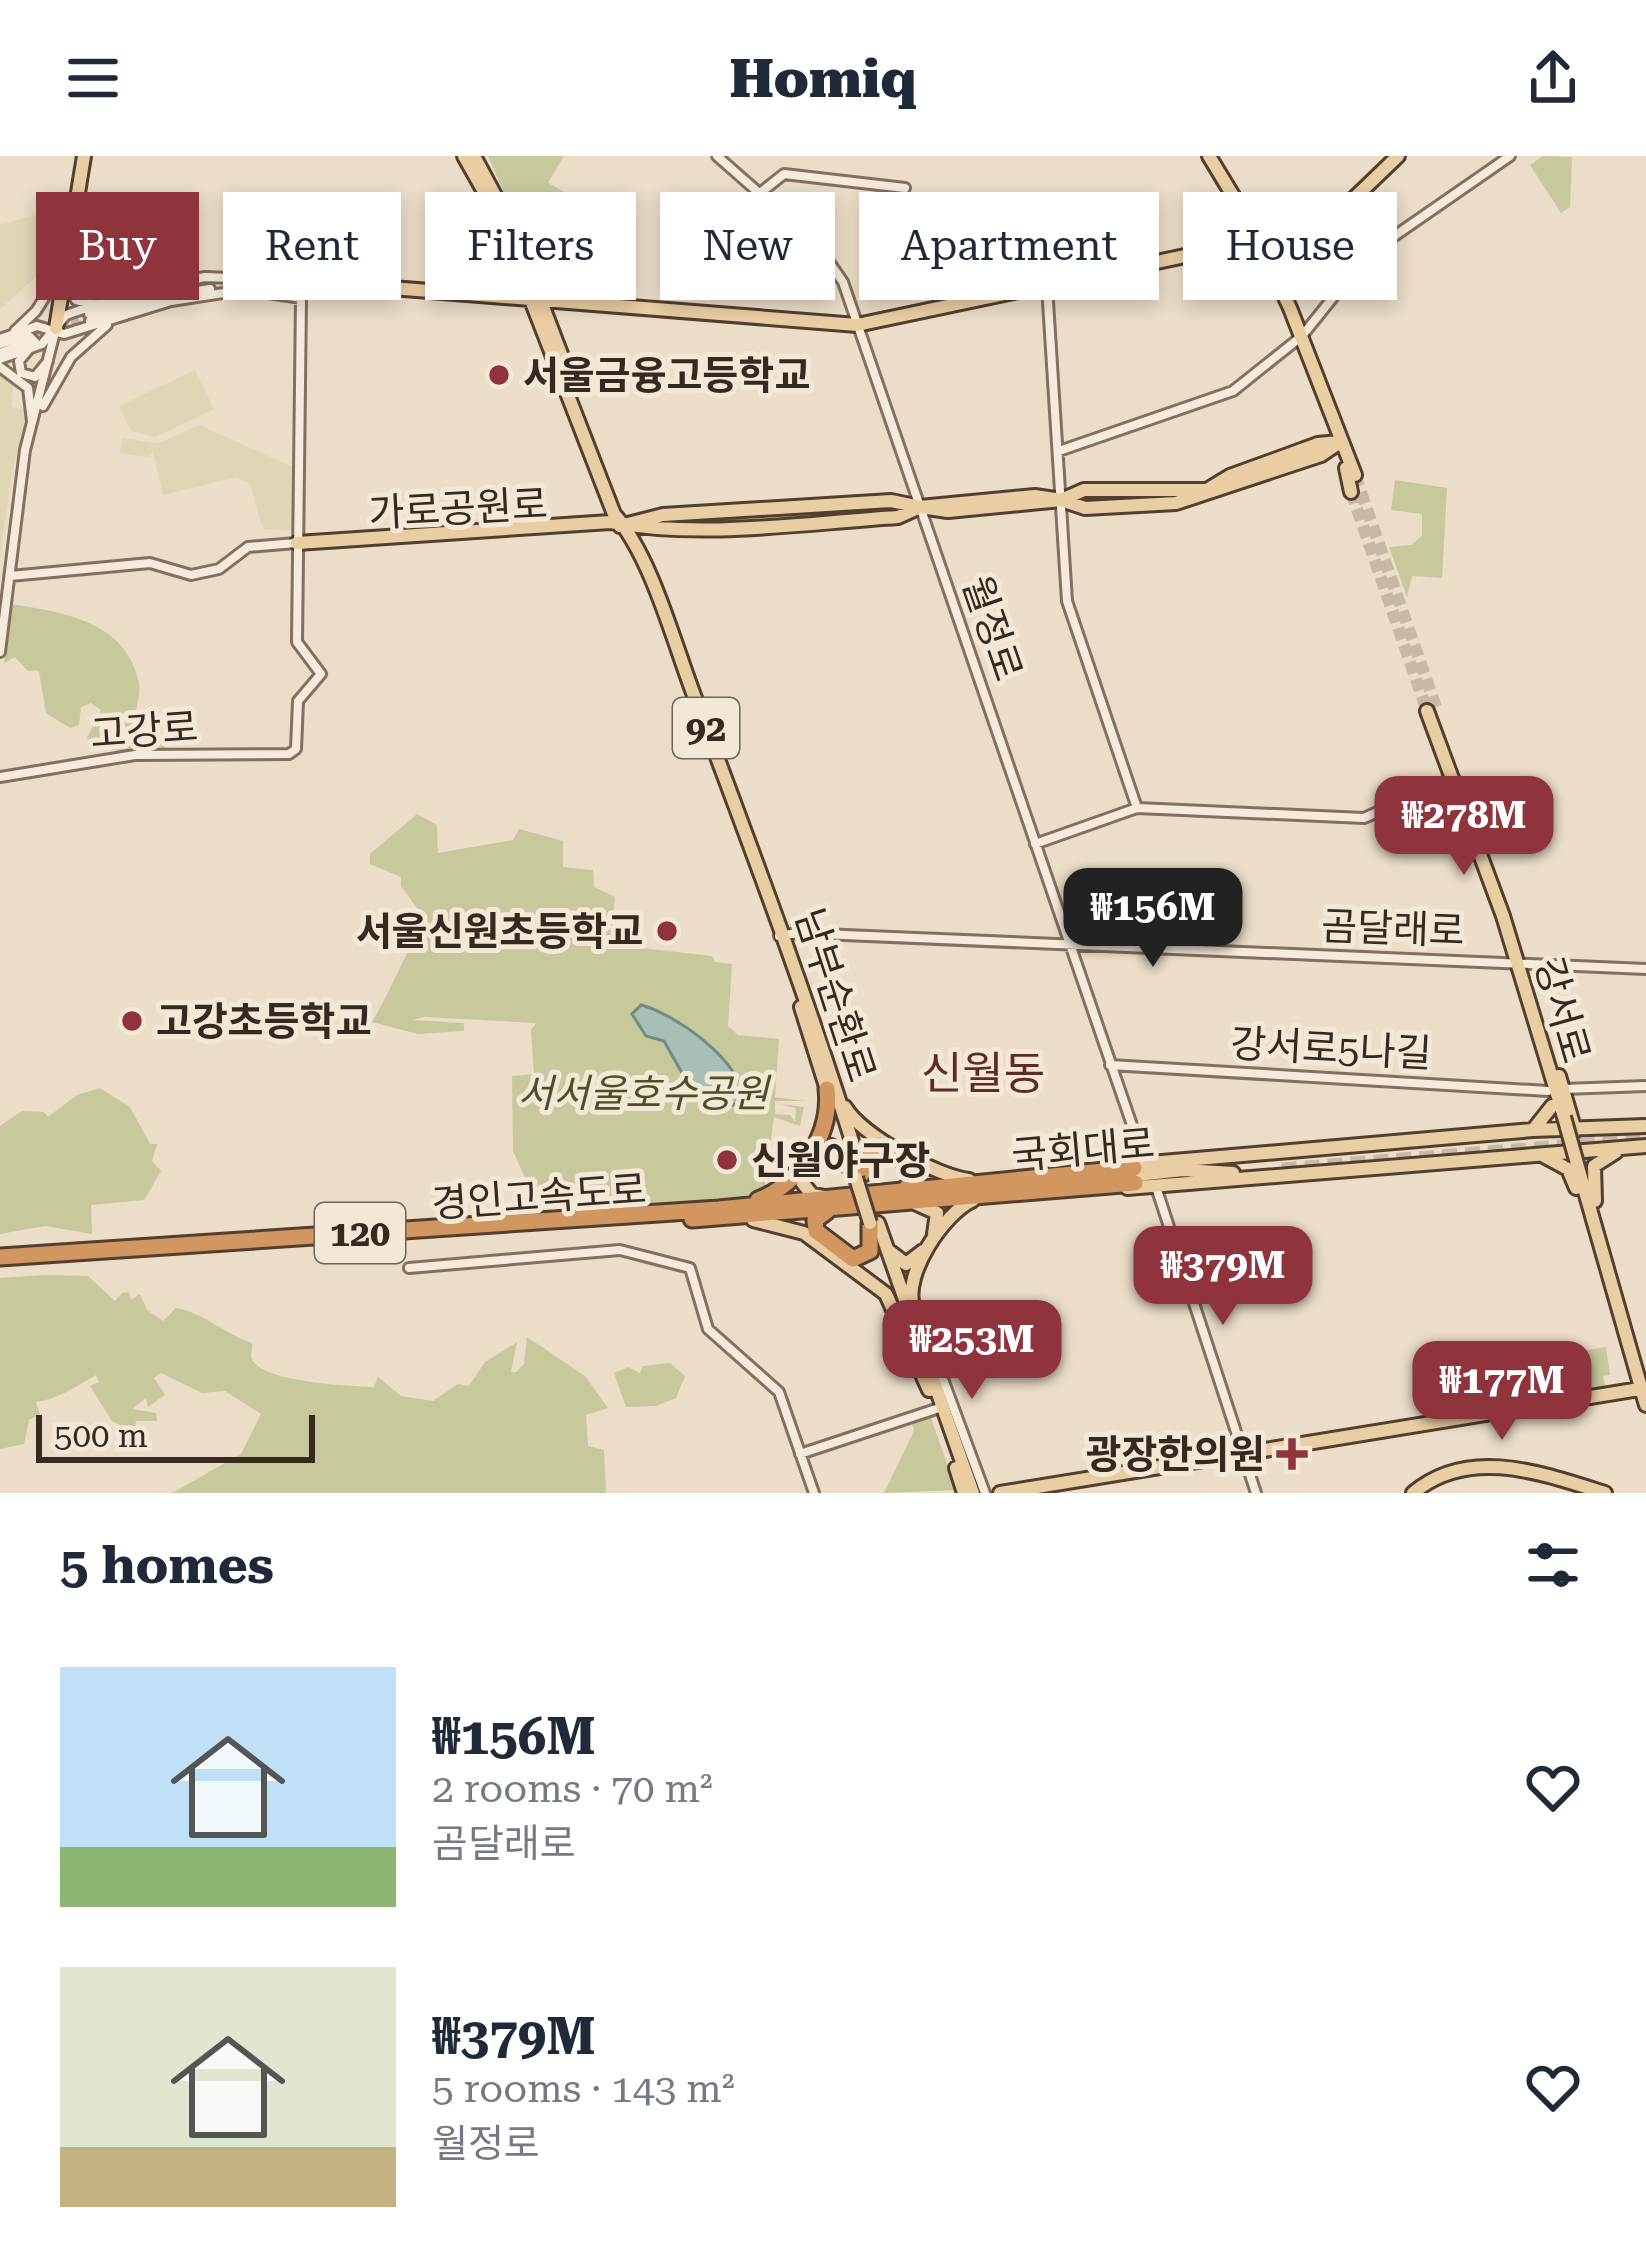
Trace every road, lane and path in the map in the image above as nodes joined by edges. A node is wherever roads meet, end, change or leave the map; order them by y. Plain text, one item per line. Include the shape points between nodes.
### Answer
1 (81, 156) edge
2 (464, 156) edge
3 (474, 156) edge
4 (717, 156) edge
5 (1208, 156) edge
6 (1398, 156) edge
7 (1510, 156) edge
8 (904, 188) dead end
9 (76, 192) edge
10 (481, 192) edge
11 (494, 192) edge
12 (758, 192) edge
13 (762, 192) edge
14 (1231, 192) edge
15 (1361, 192) edge
16 (835, 271) edge
17 (223, 278) edge
18 (223, 283) edge
19 (223, 293) edge
20 (45, 300) edge
21 (60, 300) edge
22 (78, 300) edge
23 (302, 300) edge
24 (535, 300) edge
25 (553, 300) edge
26 (979, 300) edge
27 (1048, 300) edge
28 (1286, 300) edge
29 (563, 301) junction
30 (100, 303) junction
31 (123, 315) junction
32 (90, 317) junction
33 (545, 322) junction
34 (857, 325) junction
35 (56, 328) junction
36 (1302, 336) junction
37 (26, 340) junction
38 (1, 350) edge
39 (54, 351) junction
40 (32, 428) junction
41 (1340, 443) junction
42 (1058, 451) junction
43 (1355, 475) tunnel mouth
44 (1351, 492) tunnel mouth
45 (1061, 500) junction
46 (896, 501) junction
47 (920, 507) junction
48 (898, 518) junction
49 (623, 524) junction
50 (650, 528) junction
51 (297, 543) junction
52 (635, 547) junction
53 (10, 576) junction
54 (0, 652) edge
55 (1432, 709) tunnel mouth
56 (0, 777) edge
57 (1456, 777) junction
58 (1137, 808) junction
59 (1035, 844) junction
60 (782, 935) junction
61 (1069, 944) junction
62 (787, 962) junction
63 (1519, 964) junction
64 (1646, 969) edge
65 (799, 976) junction
66 (1539, 1034) junction
67 (826, 1056) junction
68 (1110, 1065) junction
69 (1646, 1086) edge
70 (1564, 1088) junction
71 (827, 1089) junction
72 (1566, 1120) junction
73 (1646, 1126) edge
74 (1615, 1127) junction
75 (1537, 1130) junction
76 (1644, 1146) edge
77 (1617, 1147) junction
78 (1599, 1148) junction
79 (1541, 1151) junction
80 (1198, 1160) junction
81 (1306, 1171) junction
82 (1138, 1172) junction
83 (1572, 1177) junction
84 (1591, 1180) junction
85 (861, 1183) junction
86 (1156, 1185) junction
87 (978, 1189) junction
88 (1039, 1193) junction
89 (905, 1197) junction
90 (802, 1201) junction
91 (826, 1204) junction
92 (719, 1209) junction
93 (739, 1219) junction
94 (692, 1220) junction
95 (874, 1223) junction
96 (1597, 1232) junction
97 (884, 1242) junction
98 (0, 1261) edge
99 (409, 1268) dead end
100 (924, 1334) junction
101 (925, 1353) junction
102 (1644, 1388) edge
103 (929, 1390) junction
104 (1646, 1406) edge
105 (936, 1409) junction
106 (1241, 1452) junction
107 (800, 1454) junction
108 (814, 1493) edge
109 (969, 1493) edge
110 (985, 1493) edge
111 (1000, 1493) edge
112 (1256, 1493) edge
113 (1413, 1493) edge
114 (1605, 1493) edge

1 - 9 main road
2 - 10 main road, 남부순환로 / 92
3 - 11 main road, 남부순환로 / 92
4 - 12 street, 월정로
5 - 14 main road
6 - 15 main road
7 - 36 street via 1366,255
8 - 13 street via 784,174
16 - 34 street, 월정로
17 - 30 street
18 - 32 street
19 - 31 street
20 - 38 street
21 - 35 main road
22 - 30 street
23 - 51 street
24 - 33 main road, 남부순환로 / 92
25 - 29 main road
26 - 34 main road
27 - 42 street
28 - 36 main road
29 - 33 main road
29 - 34 main road
30 - 32 street
31 - 32 street
31 - 40 street via 71,357
32 - 35 street via 66,316
32 - 35 street via 64,334
33 - 49 main road, 남부순환로 / 92
34 - 47 street, 월정로
35 - 37 street
35 - 37 street
35 - 39 street
36 - 41 main road
36 - 42 street via 1233,391
37 - 38 street
37 - 38 street
37 - 39 street via 18,365 28,377
38 - 40 street via 28,388
39 - 40 street
40 - 53 street
41 - 43 main road
41 - 44 main road
41 - 45 main road, 가로공원로 via 1228,489 1159,504 1085,508
42 - 45 street
45 - 47 main road, 가로공원로
45 - 58 street via 1067,601
46 - 47 main road, 가로공원로
46 - 48 main road via 908,509
46 - 49 main road, 가로공원로 via 663,514
47 - 48 main road, 가로공원로
47 - 59 street, 월정로
48 - 50 main road, 가로공원로
49 - 50 main road, 가로공원로
49 - 51 main road, 가로공원로
49 - 52 main road, 남부순환로 / 92
49 - 60 main road, 남부순환로 / 92
50 - 52 main road
51 - 53 street, 가로공원로 via 248,547 219,569 191,575 150,563
51 - 56 street, 고강로 via 297,642 321,674 302,695 293,752 134,755
52 - 60 main road, 남부순환로 / 92
53 - 54 street
55 - 57 main road, 강서로
57 - 58 street via 1364,818
57 - 63 main road, 강서로
58 - 59 street
59 - 61 street, 월정로
60 - 61 street, 곰달래로
60 - 62 main road, 남부순환로 / 92
60 - 65 main road, 남부순환로 / 92
61 - 63 street, 곰달래로
61 - 68 street, 월정로
62 - 65 main road
62 - 71 main road, 남부순환로 / 92
63 - 64 street, 곰달래로
63 - 66 main road, 강서로
65 - 67 main road, 남부순환로 / 92
66 - 70 main road
66 - 72 main road, 강서로
66 - 72 main road
67 - 85 main road, 남부순환로 / 92
67 - 87 main road via 857,1123
68 - 72 street, 강서로5나길
68 - 82 street, 월정로
69 - 70 street
70 - 72 main road
71 - 85 main road, 남부순환로 / 92
71 - 92 highway via 828,1121 794,1177 762,1198
72 - 74 main road
72 - 75 main road
72 - 75 main road
72 - 78 main road
72 - 79 main road
72 - 96 main road, 강서로, bridge
73 - 74 main road
74 - 77 main road via 1603,1136
75 - 79 main road via 1550,1142
75 - 80 main road
76 - 77 main road
76 - 84 main road via 1598,1159
77 - 78 main road
78 - 79 main road
79 - 81 main road
79 - 83 main road
80 - 82 main road
80 - 90 main road, 국회대로 via 1124,1174
81 - 85 main road, 국회대로
81 - 86 main road
82 - 87 highway via 1030,1176
82 - 88 highway
83 - 84 main road via 1568,1160 1582,1158
83 - 96 main road
84 - 96 main road
85 - 89 highway
85 - 89 highway via 863,1153 883,1146 916,1168
85 - 91 highway, 경인고속도로
85 - 91 main road via 840,1150 819,1149 802,1182
85 - 94 highway, 경인고속도로
85 - 95 main road, 남부순환로 / 92, bridge
86 - 88 main road
86 - 106 street
87 - 88 highway
87 - 89 highway
87 - 100 main road via 912,1281
89 - 91 highway
89 - 97 main road via 931,1206 937,1228 919,1258 900,1263
90 - 91 highway, 경인고속도로
90 - 92 highway, 경인고속도로
91 - 93 highway
91 - 95 highway via 816,1231 853,1259 870,1251
92 - 98 highway, 경인고속도로 / 120
93 - 94 highway
93 - 103 main road via 804,1233 878,1286
94 - 98 highway, 경인고속도로 / 120
95 - 97 main road, 남부순환로 / 92
95 - 103 main road, 남부순환로 / 92
96 - 102 main road
97 - 101 main road, 남부순환로 / 92
99 - 107 street via 623,1250 690,1268 705,1324 779,1392
100 - 101 main road
100 - 110 street
101 - 109 main road, 남부순환로 / 92
102 - 104 main road
102 - 106 main road
103 - 105 main road, 남부순환로 / 92
105 - 107 street
105 - 109 main road, 남부순환로 / 92
106 - 111 main road
106 - 112 street
107 - 108 street
113 - 114 main road via 1459,1466 1494,1466

